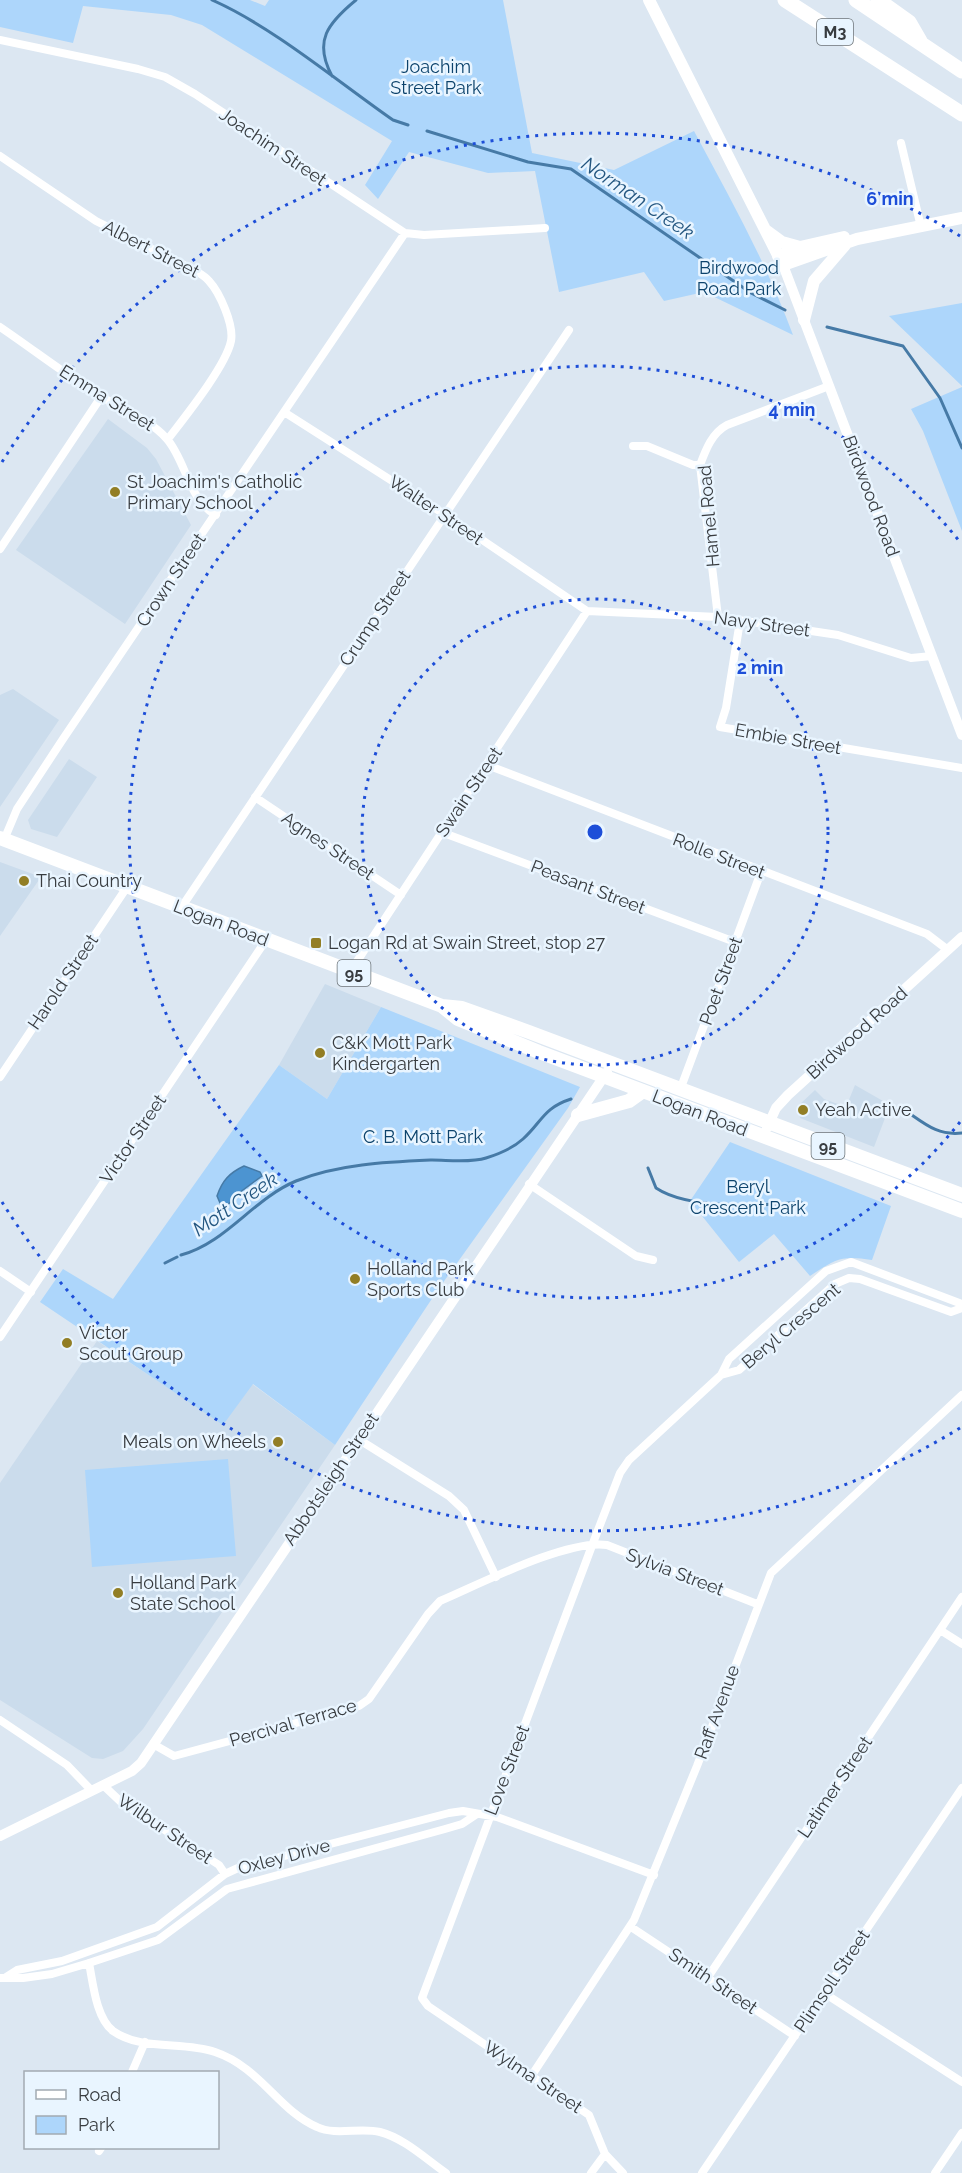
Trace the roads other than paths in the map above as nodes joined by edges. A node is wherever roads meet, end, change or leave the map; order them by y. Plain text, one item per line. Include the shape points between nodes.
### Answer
1 (649, 0) edge
2 (785, 0) edge
3 (856, 0) edge
4 (878, 0) edge
5 (0, 40) edge
6 (921, 44) junction
7 (962, 71) edge
8 (962, 114) edge
9 (901, 143) dead end
10 (0, 156) edge
11 (962, 218) edge
12 (921, 227) junction
13 (545, 228) dead end
14 (764, 228) junction
15 (405, 233) junction
16 (857, 238) junction
17 (846, 244) junction
18 (800, 247) junction
19 (781, 261) junction
20 (804, 320) junction
21 (0, 327) edge
22 (569, 330) dead end
23 (829, 386) junction
24 (101, 397) junction
25 (284, 412) junction
26 (168, 440) junction
27 (633, 446) dead end
28 (700, 465) junction
29 (444, 514) junction
30 (216, 515) junction
31 (0, 549) edge
32 (587, 611) junction
33 (718, 617) junction
34 (740, 621) junction
35 (933, 656) junction
36 (962, 735) edge
37 (487, 765) junction
38 (962, 768) edge
39 (255, 797) junction
40 (441, 832) junction
41 (2, 839) edge
42 (761, 872) junction
43 (127, 887) junction
44 (401, 895) junction
45 (181, 908) junction
46 (962, 937) edge
47 (266, 940) junction
48 (735, 942) junction
49 (948, 950) junction
50 (350, 972) junction
51 (442, 1006) junction
52 (612, 1064) junction
53 (603, 1076) junction
54 (0, 1077) edge
55 (681, 1089) junction
56 (644, 1091) junction
57 (578, 1114) junction
58 (769, 1123) junction
59 (763, 1137) junction
60 (529, 1184) junction
61 (962, 1195) edge
62 (962, 1211) edge
63 (653, 1260) dead end
64 (0, 1271) edge
65 (31, 1292) junction
66 (962, 1306) edge
67 (0, 1337) edge
68 (721, 1375) junction
69 (962, 1395) edge
70 (358, 1439) junction
71 (593, 1543) junction
72 (496, 1577) junction
73 (962, 1597) edge
74 (757, 1604) junction
75 (940, 1630) junction
76 (962, 1644) edge
77 (0, 1720) edge
78 (153, 1744) junction
79 (103, 1785) junction
80 (962, 1788) edge
81 (92, 1791) junction
82 (477, 1814) junction
83 (489, 1815) junction
84 (0, 1836) edge
85 (225, 1874) junction
86 (654, 1875) junction
87 (631, 1927) junction
88 (89, 1963) junction
89 (3, 1977) edge
90 (708, 1977) junction
91 (824, 1993) junction
92 (422, 1998) joint
93 (795, 2036) junction
94 (145, 2042) junction
95 (133, 2071) edge
96 (532, 2075) junction
97 (962, 2082) edge
98 (962, 2133) edge
99 (605, 2154) junction
100 (446, 2173) edge
101 (591, 2173) edge
102 (623, 2173) edge
103 (702, 2173) edge
104 (935, 2173) edge

1 - 14 main road, Birdwood Road
2 - 8 highway, M3
3 - 6 highway, M3
4 - 6 highway via 909,22
5 - 15 street, Joachim Street via 165,77
6 - 7 highway, M3
9 - 12 street
10 - 26 street, Albert Street via 96,221 194,270 216,290 231,340 224,358
11 - 12 main road
12 - 16 main road
13 - 15 street
14 - 18 main road via 782,242
14 - 19 main road, Birdwood Road
15 - 25 street, Crown Street
16 - 17 main road
16 - 18 main road via 843,237
17 - 19 main road
17 - 20 main road via 817,275 810,288
18 - 19 main road
19 - 20 street, Birdwood Road
20 - 23 street, Birdwood Road
21 - 24 street, Emma Street
22 - 29 street, Crump Street
23 - 28 street, Hamel Road via 721,428 710,441
23 - 35 street, Birdwood Road
24 - 26 street, Emma Street via 157,428
24 - 31 street
25 - 29 street, Walter Street
25 - 30 street, Crown Street
26 - 30 street, Emma Street via 180,455 199,497
27 - 28 street via 647,446
28 - 33 street, Hamel Road
29 - 32 street, Walter Street
29 - 39 street, Crump Street
30 - 41 street, Crown Street via 17,809
32 - 33 street, Navy Street
32 - 37 street, Swain Street
33 - 34 street, Navy Street
34 - 35 street, Navy Street via 838,635 911,658
34 - 38 street, Embie Street via 720,727
35 - 36 street, Birdwood Road
37 - 40 street, Swain Street
37 - 42 street, Rolle Street
39 - 44 street, Agnes Street
39 - 45 street, Crump Street
40 - 44 street, Swain Street
40 - 48 street, Peasant Street
41 - 43 main road, Logan Road / 95
42 - 48 street, Poet Street
42 - 49 street, Rolle Street via 927,934
43 - 45 main road, Logan Road / 95
43 - 54 street, Harold Street
44 - 50 street, Swain Street
45 - 47 main road, Logan Road / 95
46 - 49 street, Birdwood Road
47 - 50 main road, Logan Road / 95
47 - 65 street, Victor Street
48 - 55 street, Poet Street
49 - 58 street, Birdwood Road via 788,1095
50 - 51 main road, Logan Road / 95
51 - 52 main road, Logan Road / 95 via 462,1008
51 - 53 main road, Logan Road / 95 via 458,1018
52 - 53 street, Abbotsleigh Street
52 - 55 main road, Logan Road / 95
53 - 56 main road, Logan Road / 95
53 - 57 street, Abbotsleigh Street
55 - 58 main road, Logan Road / 95
56 - 57 main road via 629,1101
56 - 59 main road, Logan Road / 95
57 - 60 street, Abbotsleigh Street
58 - 59 street, Birdwood Road
58 - 61 main road, Logan Road / 95
59 - 62 main road, Logan Road / 95
60 - 63 street via 636,1256
60 - 70 street, Abbotsleigh Street
64 - 65 street
65 - 67 street, Victor Street
66 - 68 street, Beryl Crescent via 951,1312 849,1278 835,1284 739,1371
66 - 68 street, Beryl Crescent via 958,1300 851,1262 840,1265 826,1271 729,1359
68 - 71 street, Beryl Crescent via 628,1460
69 - 74 street, Raff Avenue via 786,1556 771,1573
70 - 72 street via 449,1496 464,1510
70 - 78 street, Abbotsleigh Street
71 - 72 street, Percival Terrace
71 - 74 street, Sylvia Street via 607,1545
71 - 83 street, Love Street
72 - 78 street, Percival Terrace via 440,1601 369,1699 359,1706 174,1756
73 - 75 street, Latimer Street
74 - 86 street, Raff Avenue
75 - 76 street
75 - 90 street, Latimer Street
77 - 81 street via 67,1765
78 - 79 street, Abbotsleigh Street via 132,1771
79 - 81 street, Abbotsleigh Street
79 - 85 street, Wilbur Street via 121,1802 219,1865
80 - 91 street, Plimsoll Street
81 - 84 street, Abbotsleigh Street
82 - 83 street, Oxley Drive
82 - 85 street, Oxley Drive via 448,1813
82 - 88 street, Oxley Drive via 462,1824 227,1889 158,1940
83 - 86 street, Oxley Drive
83 - 92 street, Love Street
85 - 89 street, Oxley Drive via 157,1927
86 - 87 street, Raff Avenue
87 - 90 street, Smith Street
87 - 96 street, Raff Avenue
88 - 89 street, Oxley Drive via 52,1974
88 - 94 street via 103,2018 112,2030
90 - 93 street, Smith Street
91 - 93 street, Plimsoll Street
91 - 97 street
92 - 96 street, Wylma Street via 428,2006
93 - 103 street, Plimsoll Street
94 - 95 street
94 - 100 street via 183,2044 229,2057 319,2128 382,2133
96 - 99 street, Wylma Street via 589,2115
98 - 104 street
99 - 101 street
99 - 102 street, Wylma Street

